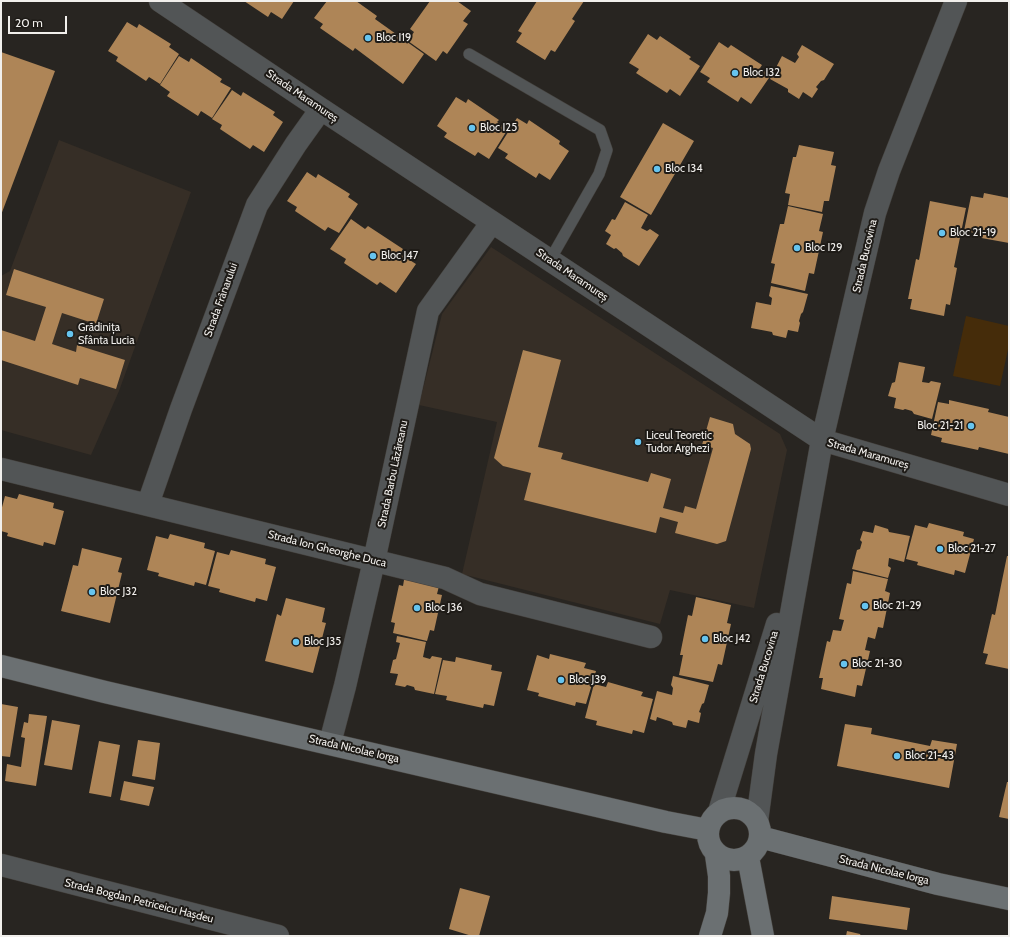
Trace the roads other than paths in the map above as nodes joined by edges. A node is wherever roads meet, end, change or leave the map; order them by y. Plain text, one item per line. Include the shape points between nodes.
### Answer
1 (160, 1) edge
2 (956, 1) edge
3 (470, 54) dead end
4 (321, 109) junction
5 (492, 222) junction
6 (550, 260) junction
7 (822, 440) junction
8 (1, 469) edge
9 (1009, 494) edge
10 (148, 504) junction
11 (808, 521) junction
12 (374, 561) junction
13 (651, 637) dead end
14 (1, 666) edge
15 (330, 743) junction
16 (714, 821) junction
17 (758, 829) junction
18 (716, 855) junction
19 (748, 857) junction
20 (1, 866) edge
21 (1009, 899) edge
22 (278, 936) edge
23 (710, 936) edge
24 (763, 936) edge

1 - 4 street, Strada Maramureș
2 - 7 street, Strada Bucovina via 889,171 876,213
3 - 6 lane via 600,130 607,150 599,174
4 - 5 street, Strada Maramureș
4 - 10 street, Strada Frânarului via 257,205 180,409
5 - 6 street, Strada Maramureș
5 - 12 street, Strada Barbu Lăzăreanu via 428,311
6 - 7 street, Strada Maramureș
7 - 9 street, Strada Maramureș
7 - 11 street, Strada Bucovina
8 - 10 street, Strada Ion Gheorghe Duca
10 - 12 street, Strada Ion Gheorghe Duca
11 - 16 street, Strada Bucovina via 731,778
11 - 17 street, Strada Bucovina via 766,754
12 - 13 street, Strada Ion Gheorghe Duca via 445,578 480,594
12 - 15 street, Strada Barbu Lăzăreanu via 346,686
14 - 15 street, Strada Nicolae Iorga
15 - 16 street, Strada Nicolae Iorga via 679,825
16 - 17 street via 728,808 736,808 747,811
16 - 18 street via 707,839
17 - 19 street via 757,847
17 - 21 street, Strada Nicolae Iorga via 938,884
18 - 19 street via 735,861
18 - 23 street via 720,876 719,893 717,914
19 - 24 street
20 - 22 street, Strada Bogdan Petriceicu Hașdeu

